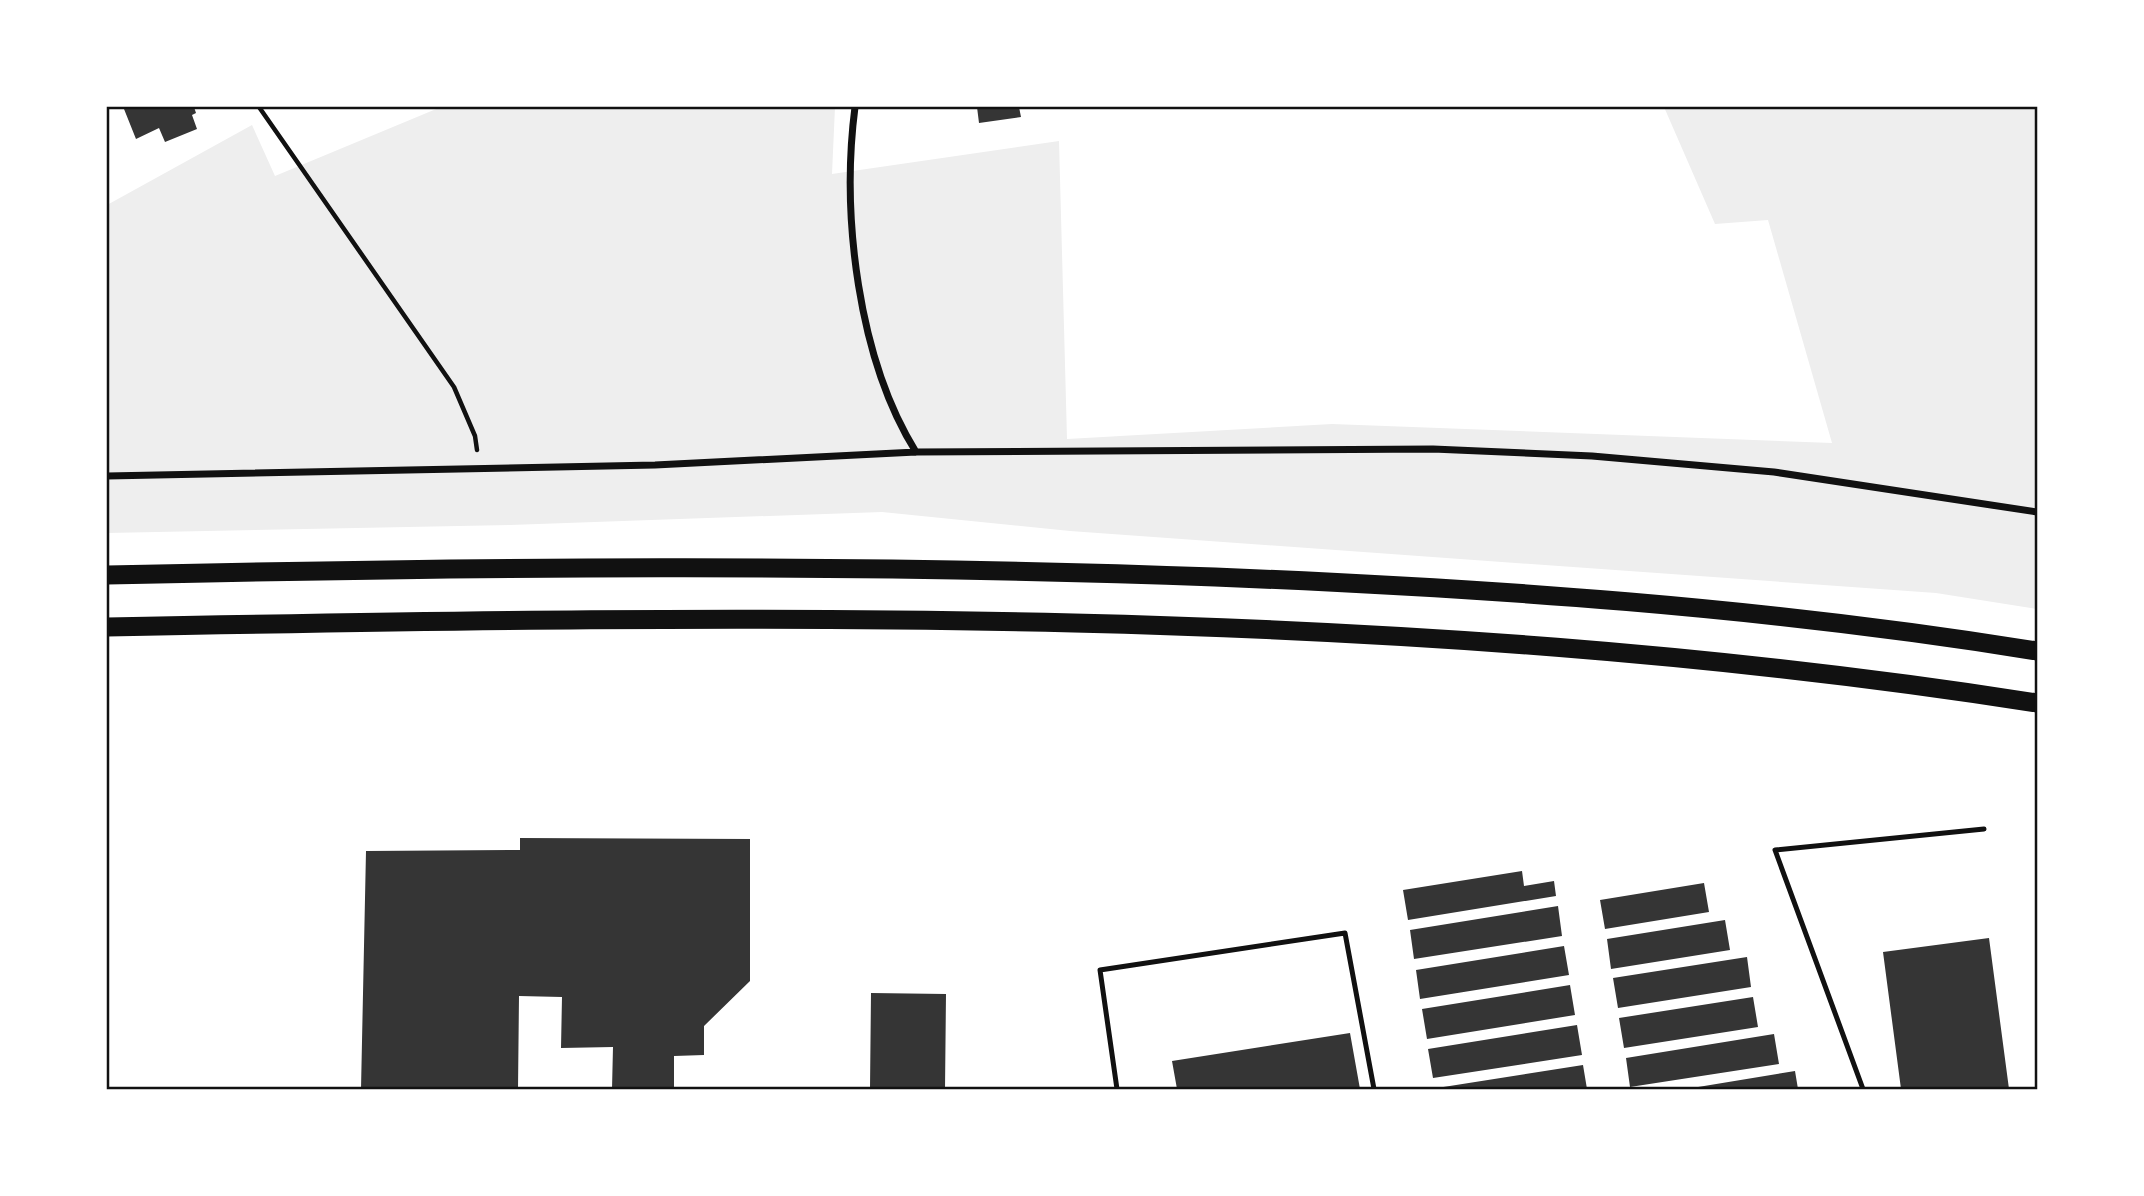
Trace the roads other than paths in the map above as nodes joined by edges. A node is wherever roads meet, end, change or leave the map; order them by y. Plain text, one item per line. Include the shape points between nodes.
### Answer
1 (855, 107) edge
2 (916, 452) junction
3 (107, 476) edge
4 (2037, 512) edge
5 (107, 575) edge
6 (107, 627) edge
7 (2037, 650) edge
8 (2037, 703) edge
9 (1984, 829) dead end
10 (1117, 1089) edge
11 (1374, 1089) edge
12 (1863, 1089) edge

1 - 2 street via 849,148 855,262 895,418
2 - 3 street via 655,465
2 - 4 street via 1433,449 1592,456 1774,472
5 - 7 highway via 736,566 1353,582 1742,611
6 - 8 highway via 538,619 1163,625 1690,658
9 - 12 lane via 1775,850
10 - 11 lane via 1100,970 1345,933

